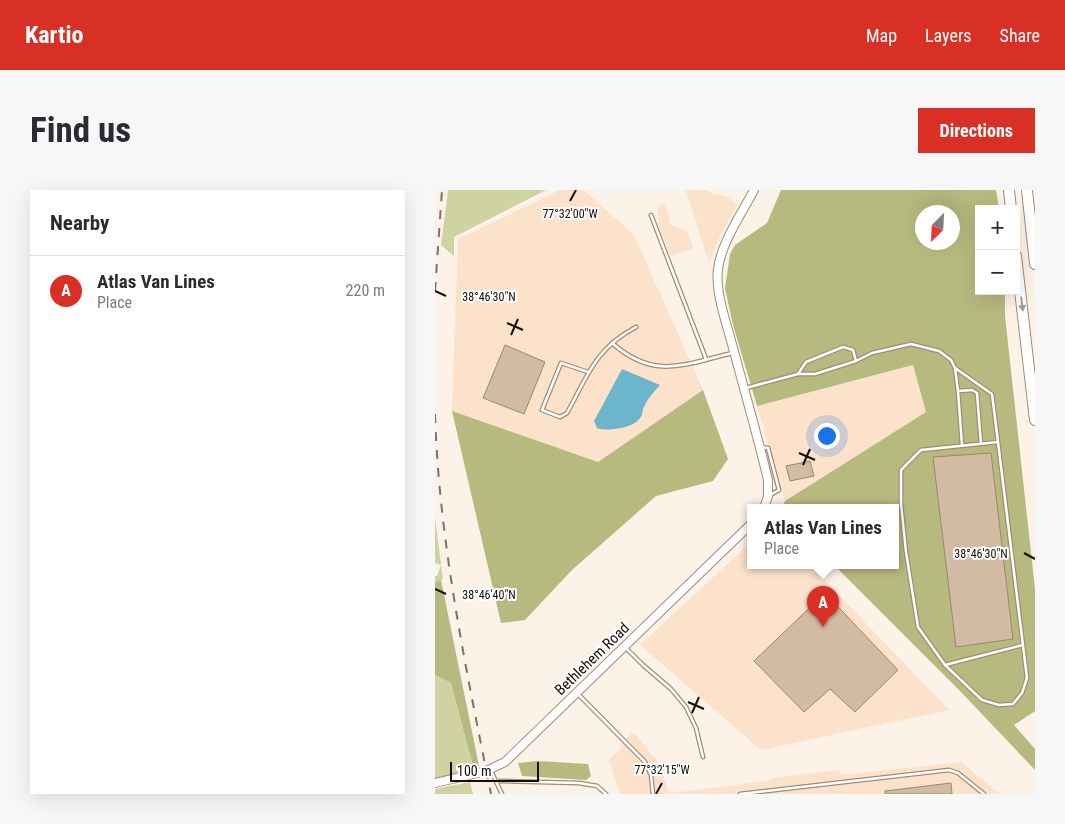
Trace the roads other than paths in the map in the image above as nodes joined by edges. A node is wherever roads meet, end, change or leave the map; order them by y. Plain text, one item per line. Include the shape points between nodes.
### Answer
1 (754, 190) edge
2 (1009, 190) edge
3 (1027, 190) edge
4 (1011, 205) edge
5 (651, 215) dead end
6 (1035, 264) edge
7 (1020, 291) edge
8 (637, 327) dead end
9 (612, 343) junction
10 (734, 352) junction
11 (706, 359) junction
12 (856, 361) junction
13 (955, 368) junction
14 (588, 372) junction
15 (798, 374) junction
16 (744, 388) junction
17 (958, 391) junction
18 (1035, 420) edge
19 (998, 442) junction
20 (981, 444) junction
21 (962, 446) junction
22 (765, 504) edge
23 (747, 528) edge
24 (1023, 645) junction
25 (625, 646) junction
26 (945, 665) junction
27 (577, 693) junction
28 (703, 757) dead end
29 (491, 769) junction
30 (497, 781) junction
31 (435, 783) edge
32 (502, 794) edge
33 (606, 794) edge
34 (653, 794) edge
35 (739, 794) edge
36 (984, 794) edge

1 - 10 street via 723,250 718,268 717,286
2 - 4 highway
3 - 6 highway
5 - 11 lane
7 -> 18 highway
8 - 9 lane
9 - 11 lane via 635,360 660,367 675,367
9 - 14 lane
10 - 11 lane
10 - 16 street
12 - 13 lane via 872,353 911,344 939,351 951,360
12 - 15 lane via 815,374
12 - 15 lane via 853,350 843,348 806,362
13 - 17 lane
13 - 19 lane via 992,394
14 - 14 lane via 561,363 541,410 560,417 567,413
15 - 16 lane
16 - 22 street via 768,480
17 - 20 lane via 977,393
17 - 21 lane
19 - 20 lane
19 - 24 lane
20 - 21 lane
21 - 26 lane via 921,450 901,470 904,533 918,627
23 - 25 street, Bethlehem Road
24 - 26 lane
24 - 26 lane via 1027,678 1022,693 1013,704 999,705 982,700
25 - 27 street, Bethlehem Road
25 - 28 lane via 680,699 691,717
27 - 29 street, Bethlehem Road via 521,748
27 - 34 lane via 645,762
29 - 30 lane
29 - 31 street, Bethlehem Road
30 - 32 lane
30 - 33 lane via 579,783 597,786
35 - 36 lane via 949,770 958,773

